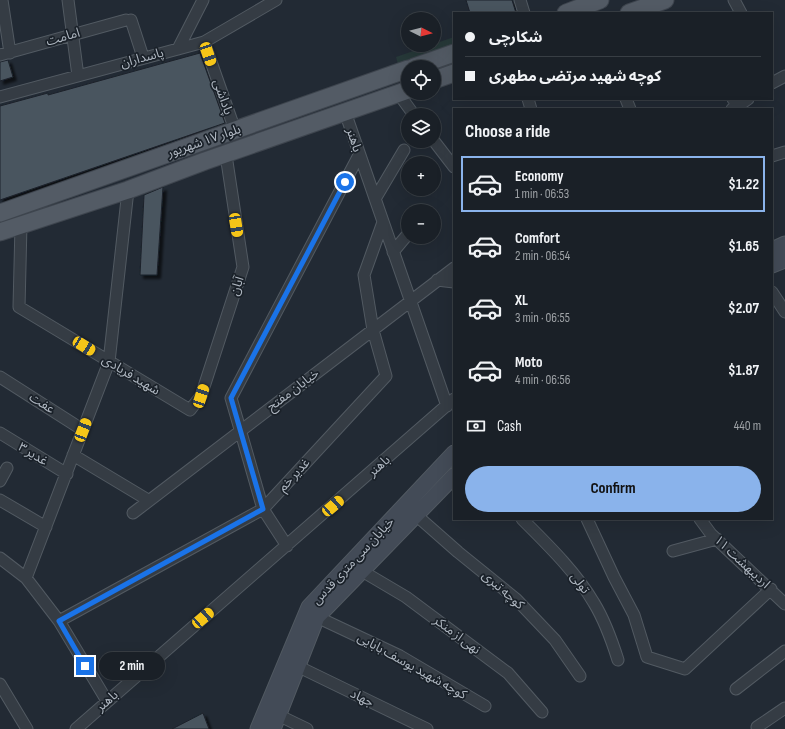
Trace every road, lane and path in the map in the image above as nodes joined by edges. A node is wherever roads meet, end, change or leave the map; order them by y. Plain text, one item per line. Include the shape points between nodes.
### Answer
1 (2, 0) edge
2 (68, 0) edge
3 (203, 0) edge
4 (276, 0) edge
5 (520, 0) edge
6 (665, 0) edge
7 (734, 0) edge
8 (597, 1) edge
9 (524, 12) edge
10 (569, 12) edge
11 (632, 12) edge
12 (740, 12) edge
13 (72, 35) junction
14 (204, 42) junction
15 (178, 49) junction
16 (453, 53) edge
17 (5, 54) edge
18 (143, 57) junction
19 (434, 60) edge
20 (401, 71) edge
21 (453, 73) edge
22 (78, 76) junction
23 (785, 76) edge
24 (441, 78) edge
25 (375, 80) junction
26 (773, 83) edge
27 (401, 93) edge
28 (0, 97) edge
29 (746, 100) edge
30 (377, 101) junction
31 (734, 105) edge
32 (345, 112) junction
33 (237, 129) junction
34 (246, 148) junction
35 (439, 148) edge
36 (404, 150) dead end
37 (785, 152) edge
38 (226, 155) junction
39 (359, 155) junction
40 (773, 156) edge
41 (453, 166) edge
42 (128, 190) junction
43 (374, 199) junction
44 (0, 213) edge
45 (383, 222) junction
46 (21, 225) junction
47 (0, 232) edge
48 (401, 242) edge
49 (785, 244) edge
50 (773, 250) edge
51 (393, 252) junction
52 (785, 260) edge
53 (773, 265) edge
54 (453, 269) edge
55 (437, 280) junction
56 (453, 282) edge
57 (773, 293) edge
58 (411, 301) junction
59 (782, 301) edge
60 (785, 312) edge
61 (373, 330) junction
62 (109, 362) junction
63 (0, 377) edge
64 (451, 403) edge
65 (190, 410) joint
66 (83, 430) junction
67 (240, 430) junction
68 (0, 434) edge
69 (453, 454) edge
70 (74, 455) junction
71 (7, 468) dead end
72 (66, 474) junction
73 (453, 477) edge
74 (0, 481) edge
75 (0, 500) edge
76 (148, 500) junction
77 (263, 509) junction
78 (133, 513) dead end
79 (416, 515) junction
80 (523, 520) edge
81 (587, 520) edge
82 (701, 520) edge
83 (46, 527) junction
84 (717, 539) junction
85 (287, 546) junction
86 (673, 551) dead end
87 (0, 558) edge
88 (362, 572) junction
89 (26, 578) junction
90 (770, 589) junction
91 (785, 604) edge
92 (317, 616) junction
93 (59, 621) junction
94 (785, 651) edge
95 (618, 660) dead end
96 (297, 666) junction
97 (580, 676) dead end
98 (0, 684) edge
99 (736, 689) dead end
100 (107, 701) junction
101 (485, 706) dead end
102 (785, 708) edge
103 (542, 712) dead end
104 (264, 726) edge
105 (757, 727) dead end
106 (27, 729) edge
107 (76, 729) edge
108 (307, 729) edge
109 (427, 729) edge

1 - 17 street
2 - 13 street
3 - 15 street
4 - 14 street, پاسداران
5 - 9 street
6 - 11 main road
7 - 12 street
8 - 10 main road
13 - 17 street, امامت
13 - 18 street, امامت via 128,20
13 - 22 street
14 - 15 street, پاسداران
14 - 33 street, پاداشی
15 - 18 street, پاسداران
16 - 19 main road
18 - 22 street, پاسداران
20 - 25 main road, بلوار ١٧ شهریور
21 - 24 main road
22 - 28 street, پاسداران
23 - 26 street
25 - 30 main road via 344,96 342,101 344,105 350,106
25 - 33 main road, بلوار ١٧ شهریور
27 - 30 main road, بلوار ١٧ شهریور
29 - 31 street
30 - 32 main road, بلوار ١٧ شهریور
32 - 34 main road, بلوار ١٧ شهریور
32 - 39 street, باهنر
33 - 34 main road via 247,129 253,134
33 - 44 main road, بلوار ١٧ شهریور
34 - 38 main road, بلوار ١٧ شهریور
35 - 41 street
36 - 43 street
37 - 40 street
38 - 42 main road, بلوار ١٧ شهریور via 205,160
38 - 65 street, آبان via 243,267 201,396
39 - 43 street, باهنر
39 - 67 street via 231,398
42 - 46 main road, بلوار ١٧ شهریور
42 - 62 street
43 - 45 street, باهنر
45 - 51 street, باهنر
45 - 61 street via 364,275
46 - 47 main road, بلوار ١٧ شهریور
46 - 62 street, شهید فریادی via 20,307
48 - 51 street
49 - 50 main road
51 - 58 street, باهنر
52 - 53 main road
54 - 55 street, خیابان مفتح
55 - 56 street
55 - 58 street, خیابان مفتح
57 - 59 street
58 - 61 street, خیابان مفتح
58 - 64 street, باهنر
59 - 60 street
61 - 67 street, خیابان مفتح
61 - 77 street, غدیر خم via 386,376
62 - 65 street, شهید فریادی
62 - 66 street
63 - 66 street, عفت
64 - 85 street, باهنر
66 - 70 street
67 - 76 street, خیابان مفتح
67 - 77 street
68 - 72 street, غدیر ۳
69 - 104 main road, خیابان سی متری قدس via 309,607
70 - 72 street
70 - 76 street
71 - 74 street
72 - 83 street
73 - 79 main road, خیابان سی متری قدس
75 - 83 street
76 - 78 street, خیابان مفتح
77 - 85 street
77 - 93 street, غدیر خم
79 - 88 main road, خیابان سی متری قدس
79 - 97 street, کوچه تبری via 516,599 555,640
80 - 95 street, تولی via 573,574 594,603
81 - 90 street via 634,615 646,657 686,669
82 - 84 street, ۱۱ اردیبهشت
83 - 89 street
84 - 86 street
84 - 90 street, ۱۱ اردیبهشت
85 - 100 street, باهنر
87 - 89 street
88 - 92 main road, خیابان سی متری قدس
88 - 103 street, نهی از منکر via 406,597 508,673
89 - 93 street
90 - 91 street, ۱۱ اردیبهشت
92 - 96 main road, خیابان سی متری قدس
92 - 101 street, کوچه شهید یوسف بابایی via 400,656
93 - 100 street
94 - 99 street
96 - 104 main road, خیابان سی متری قدس
96 - 109 street, جهاد
98 - 106 street
100 - 107 street, باهنر
102 - 105 street
104 - 108 street

